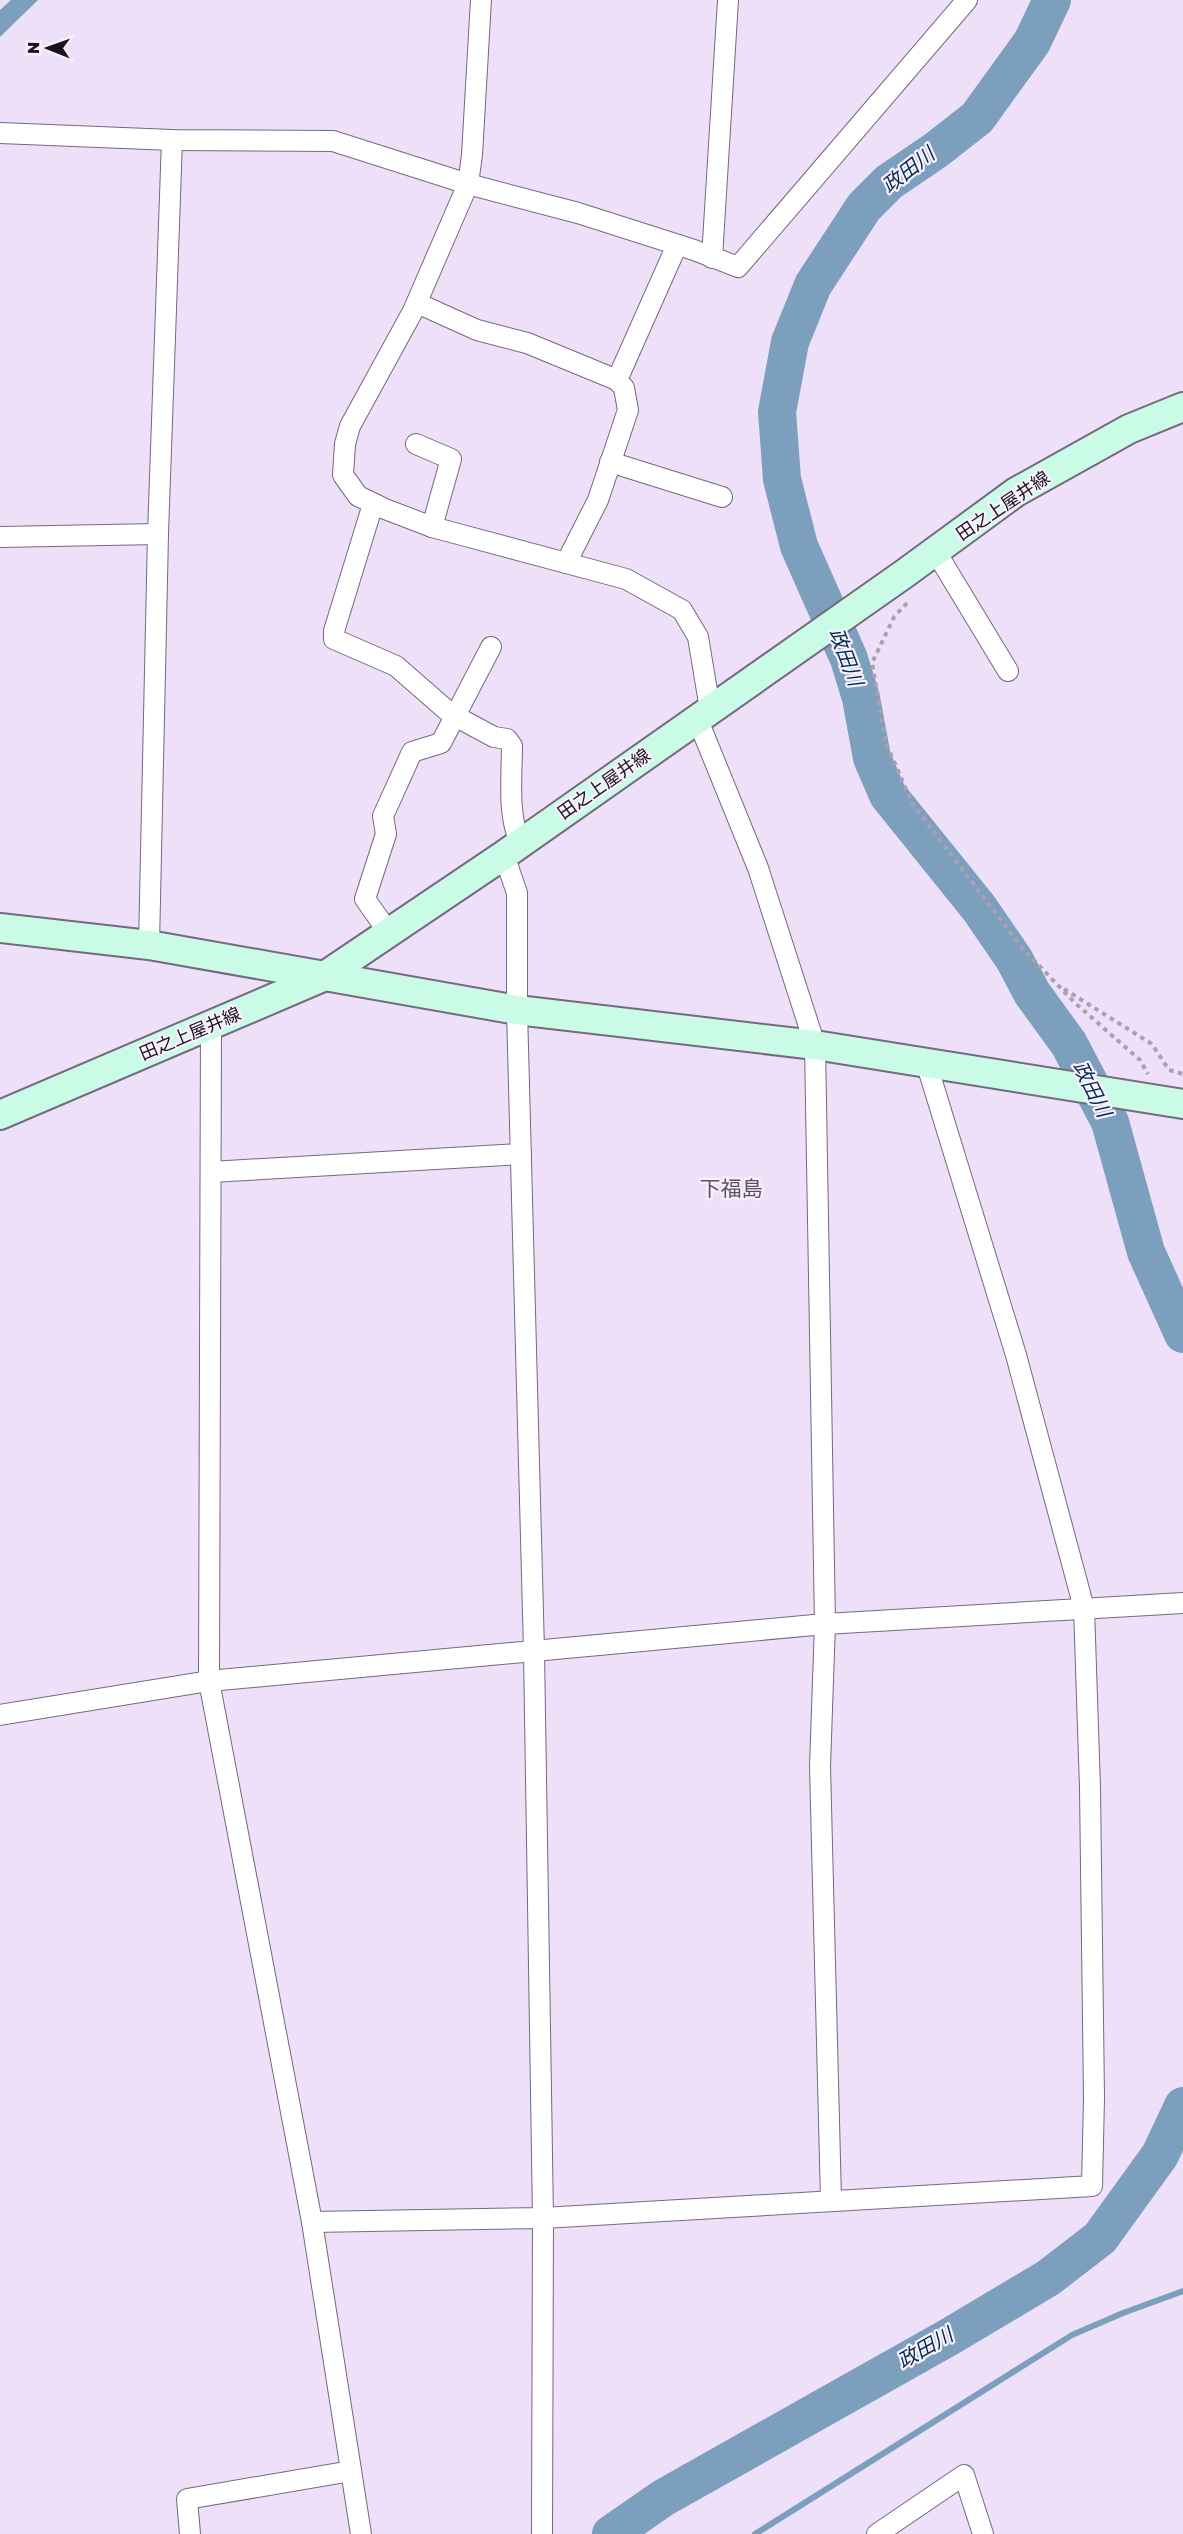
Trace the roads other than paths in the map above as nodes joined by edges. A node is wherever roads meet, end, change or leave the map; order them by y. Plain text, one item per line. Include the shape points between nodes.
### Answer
1 (481, 0) edge
2 (728, 0) edge
3 (967, 0) edge
4 (0, 133) edge
5 (172, 140) junction
6 (468, 184) junction
7 (677, 245) junction
8 (712, 258) junction
9 (417, 303) junction
10 (617, 380) junction
11 (1183, 407) edge
12 (416, 444) dead end
13 (610, 462) junction
14 (722, 497) dead end
15 (373, 504) junction
16 (432, 527) junction
17 (158, 534) junction
18 (0, 537) edge
19 (936, 552) junction
20 (566, 563) junction
21 (491, 647) dead end
22 (1008, 671) dead end
23 (704, 714) junction
24 (455, 716) junction
25 (512, 849) junction
26 (0, 928) edge
27 (389, 933) junction
28 (149, 945) junction
29 (323, 977) junction
30 (517, 1010) junction
31 (211, 1025) junction
32 (815, 1045) junction
33 (926, 1062) junction
34 (1168, 1102) edge
35 (0, 1115) edge
36 (521, 1154) junction
37 (211, 1172) junction
38 (1183, 1603) edge
39 (1084, 1608) junction
40 (825, 1624) junction
41 (534, 1651) junction
42 (209, 1681) junction
43 (0, 1715) edge
44 (831, 2200) junction
45 (543, 2218) junction
46 (312, 2222) junction
47 (351, 2471) junction
48 (887, 2531) edge
49 (190, 2534) edge
50 (361, 2534) edge
51 (542, 2534) edge
52 (983, 2534) edge

1 - 6 street
2 - 8 street
3 - 8 street via 738,267
4 - 5 street
5 - 6 street via 333,141
5 - 17 street
6 - 7 street
6 - 9 street
7 - 8 street
7 - 10 street
9 - 10 street via 477,330 527,343
9 - 15 street via 350,426 345,444 343,474 358,496
10 - 13 street via 624,388 628,410
11 - 19 main road, 田之上屋井線 via 1129,429 1016,492
12 - 16 street via 452,459
13 - 14 street
13 - 20 street via 598,500
15 - 16 street
15 - 24 street via 334,639 396,666
16 - 20 street
17 - 18 street
17 - 28 street
19 - 22 street
19 - 23 main road, 田之上屋井線
20 - 23 street via 626,579 682,610 698,637
21 - 24 street
23 - 25 main road, 田之上屋井線
23 - 32 street
24 - 25 street via 494,737 507,739 512,746 516,835
24 - 27 street via 441,743 412,752 383,816 386,834 365,898
25 - 27 main road, 田之上屋井線
25 - 30 street via 517,893
26 - 28 main road
27 - 29 main road, 田之上屋井線
28 - 29 main road
29 - 30 main road
29 - 31 main road, 田之上屋井線
30 - 32 main road
30 - 36 street
31 - 35 main road, 田之上屋井線
31 - 37 street
32 - 33 main road
32 - 40 street
33 - 34 main road
33 - 39 street via 1016,1354
36 - 37 street
36 - 41 street
37 - 42 street
38 - 39 street
39 - 40 street
39 - 44 street via 1090,1788 1092,2186
40 - 41 street
40 - 44 street via 820,1766
41 - 42 street
41 - 45 street
42 - 43 street
42 - 46 street
44 - 45 street
45 - 46 street
45 - 51 street
46 - 47 street
47 - 49 street via 187,2499
47 - 50 street
48 - 52 street via 964,2475

